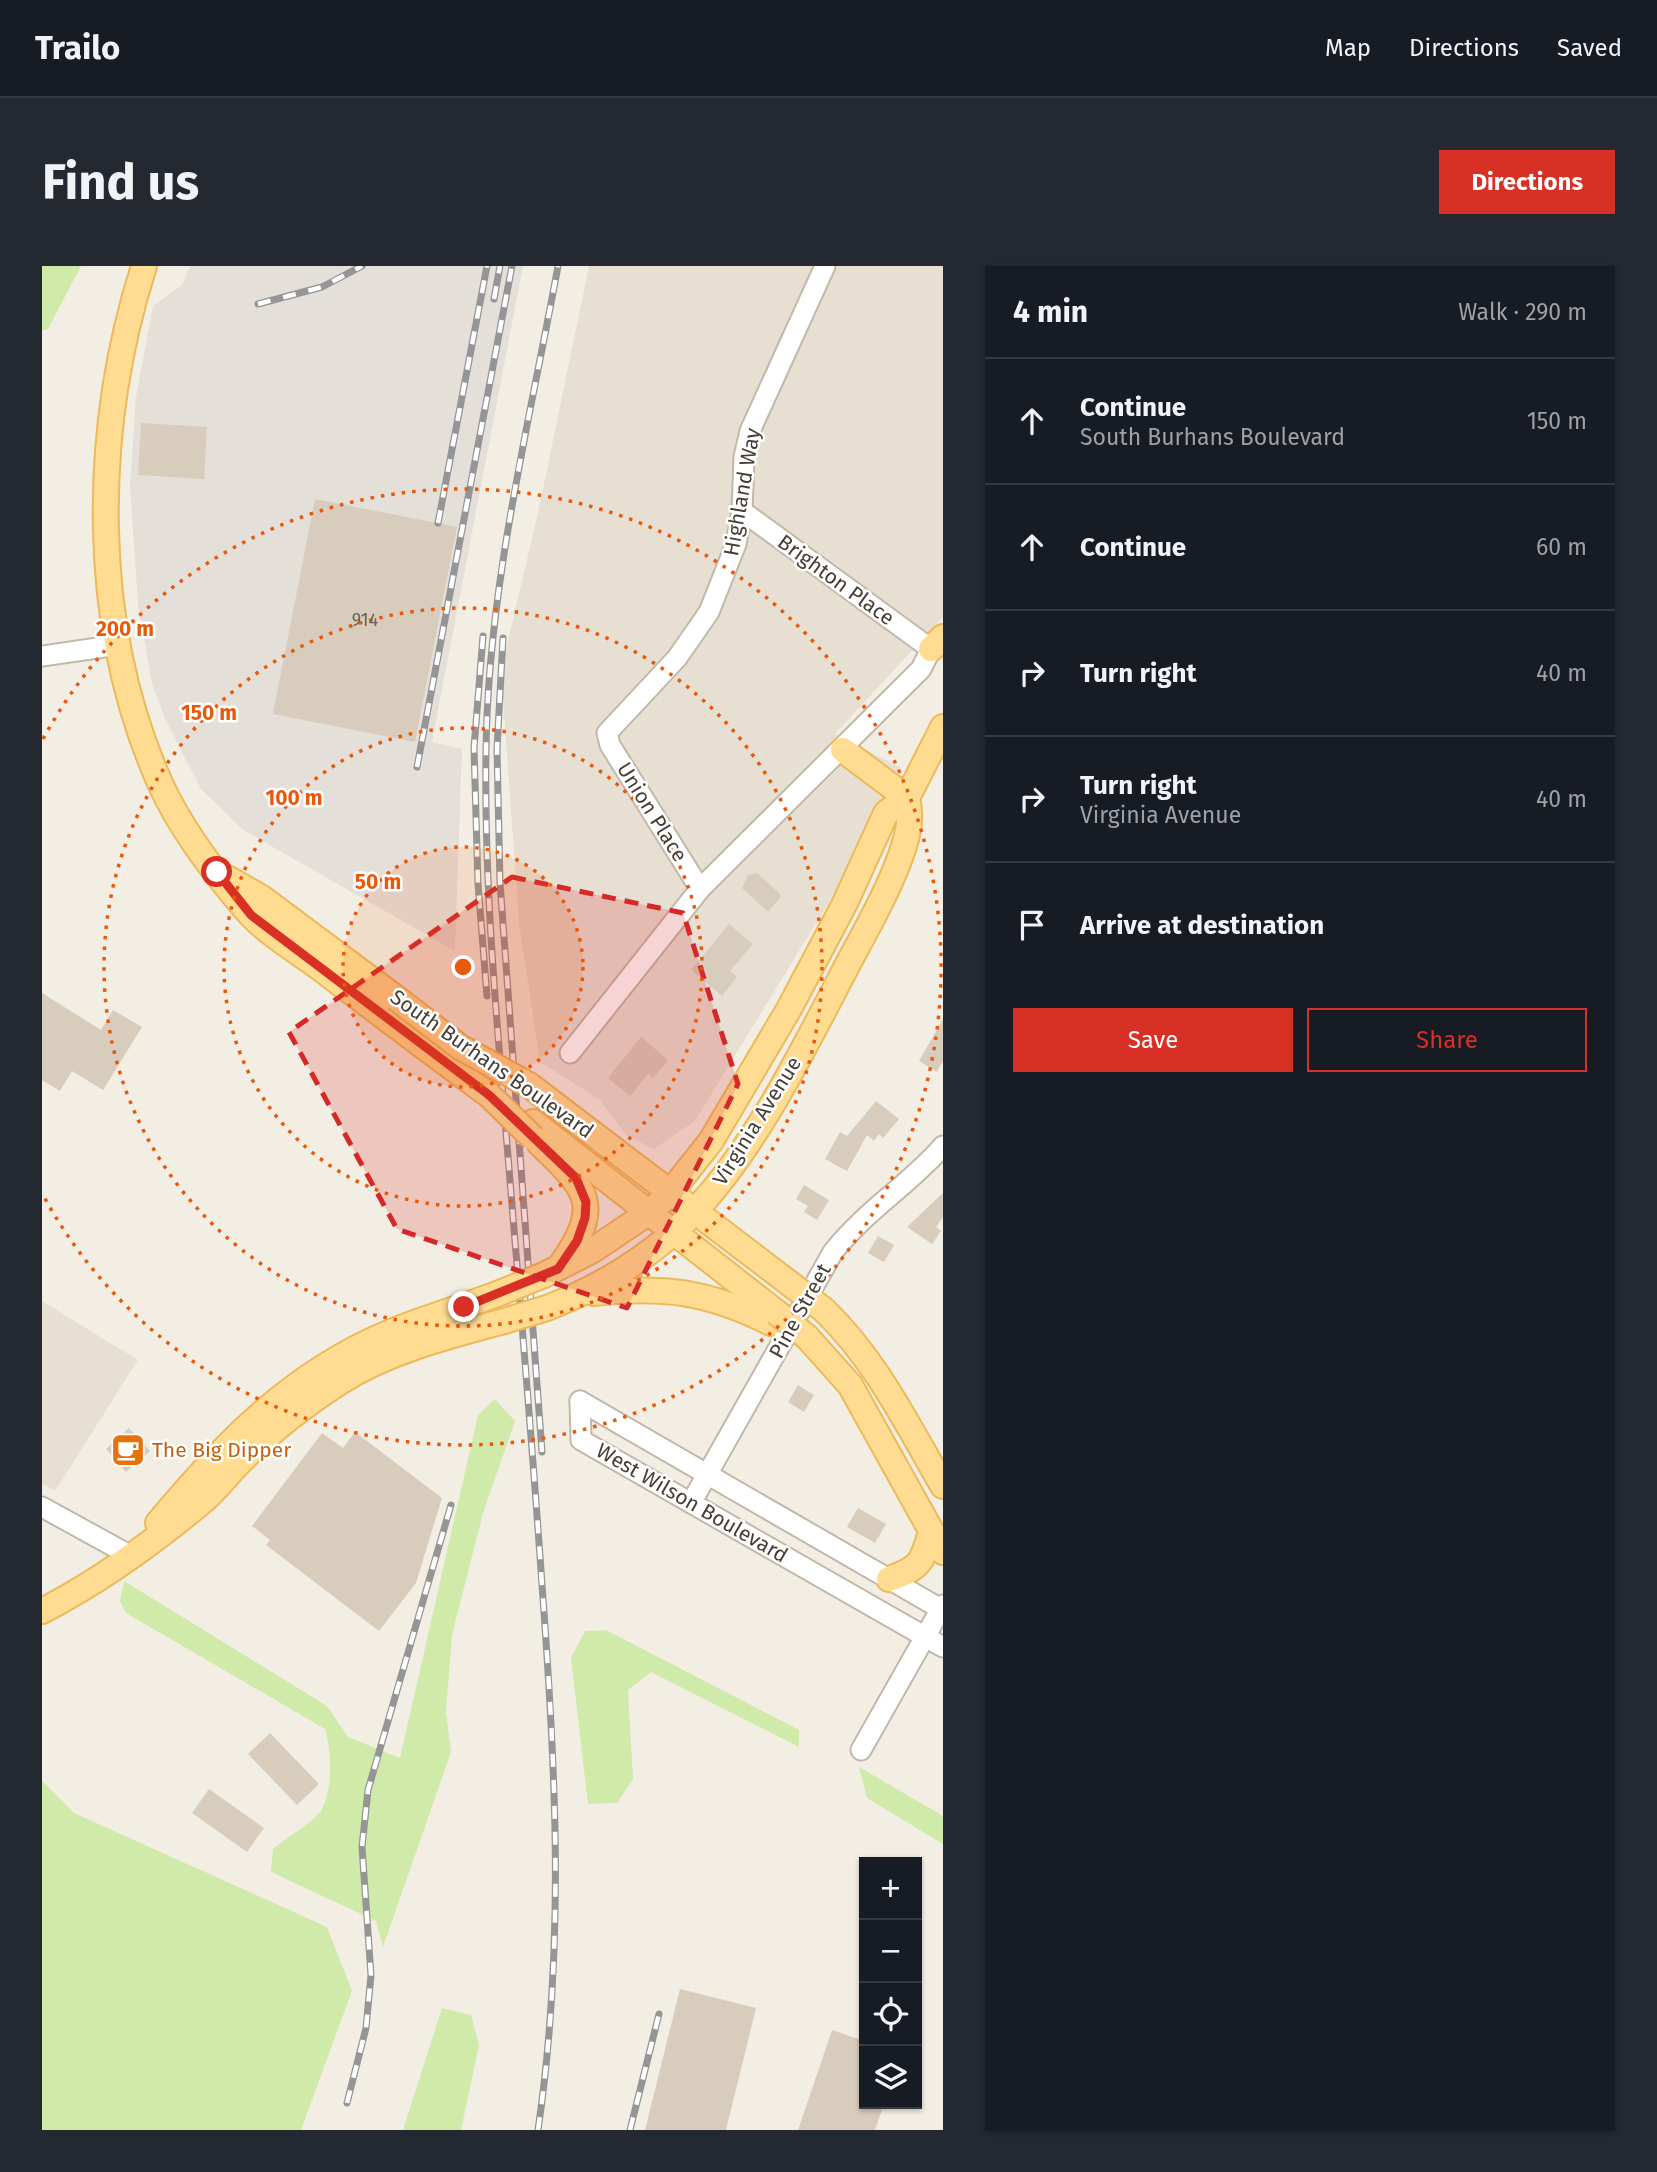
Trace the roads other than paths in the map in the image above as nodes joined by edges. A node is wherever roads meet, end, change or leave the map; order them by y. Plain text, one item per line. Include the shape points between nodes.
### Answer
1 (144, 266) edge
2 (825, 266) edge
3 (742, 511) junction
4 (937, 643) edge
5 (118, 645) junction
6 (42, 656) edge
7 (943, 727) edge
8 (607, 733) joint
9 (843, 750) junction
10 (907, 798) junction
11 (700, 889) junction
12 (389, 1007) junction
13 (570, 1053) dead end
14 (533, 1130) junction
15 (943, 1146) edge
16 (669, 1194) junction
17 (695, 1211) junction
18 (651, 1212) junction
19 (674, 1232) junction
20 (551, 1272) junction
21 (582, 1295) junction
22 (773, 1317) junction
23 (708, 1475) junction
24 (943, 1486) edge
25 (691, 1503) junction
26 (42, 1507) edge
27 (937, 1542) edge
28 (131, 1556) junction
29 (889, 1579) junction
30 (942, 1607) edge
31 (42, 1611) edge
32 (924, 1636) junction
33 (943, 1647) edge
34 (861, 1750) dead end

1 - 5 main road, South Burhans Boulevard via 129,311 114,390 108,470 109,566
2 - 3 street, Highland Way via 750,430
3 - 4 street, Brighton Place
3 - 8 street, Highland Way via 725,578 709,612 677,659
4 - 9 street via 921,669
5 - 6 street
5 - 12 main road, South Burhans Boulevard via 133,710 160,784 198,850 217,872 262,898
7 - 10 main road, Virginia Avenue
8 - 11 street, Union Place via 610,745
9 - 10 main road
9 - 11 street
10 - 16 main road, Virginia Avenue via 886,813 789,1009 711,1141
10 - 17 main road, Virginia Avenue via 907,836 872,919 764,1115 730,1169
11 - 13 street
12 - 14 main road, South Burhans Boulevard, bridge
12 - 16 main road, South Burhans Boulevard, bridge via 529,1085
14 - 18 main road, South Burhans Boulevard
14 - 20 main road via 576,1178 586,1202 577,1241
15 - 23 street, Pine Street via 925,1167 853,1227 833,1252
16 - 17 main road, South Burhans Boulevard
16 - 18 main road, Virginia Avenue
17 - 19 main road, Virginia Avenue
17 - 24 main road, bridge via 824,1310 853,1338
18 - 19 main road
18 - 20 main road, Virginia Avenue
19 - 21 main road, Virginia Avenue via 616,1276
19 - 22 main road
20 - 28 main road, Virginia Avenue, bridge via 386,1334 333,1361 277,1398 230,1439
21 - 22 main road via 625,1290 701,1295
21 - 28 main road, Virginia Avenue, bridge via 391,1357 342,1380 288,1418 206,1498
22 - 27 main road via 830,1360 850,1385
23 - 25 street, Pine Street
23 - 25 street, West Wilson Boulevard via 580,1401 581,1440
23 - 29 street, West Wilson Boulevard
25 - 32 street, West Wilson Boulevard
26 - 28 street
27 - 29 main road via 911,1571
28 - 31 main road, Virginia Avenue
29 - 30 street, West Wilson Boulevard
30 - 32 street
32 - 33 street, West Wilson Boulevard
32 - 34 street

